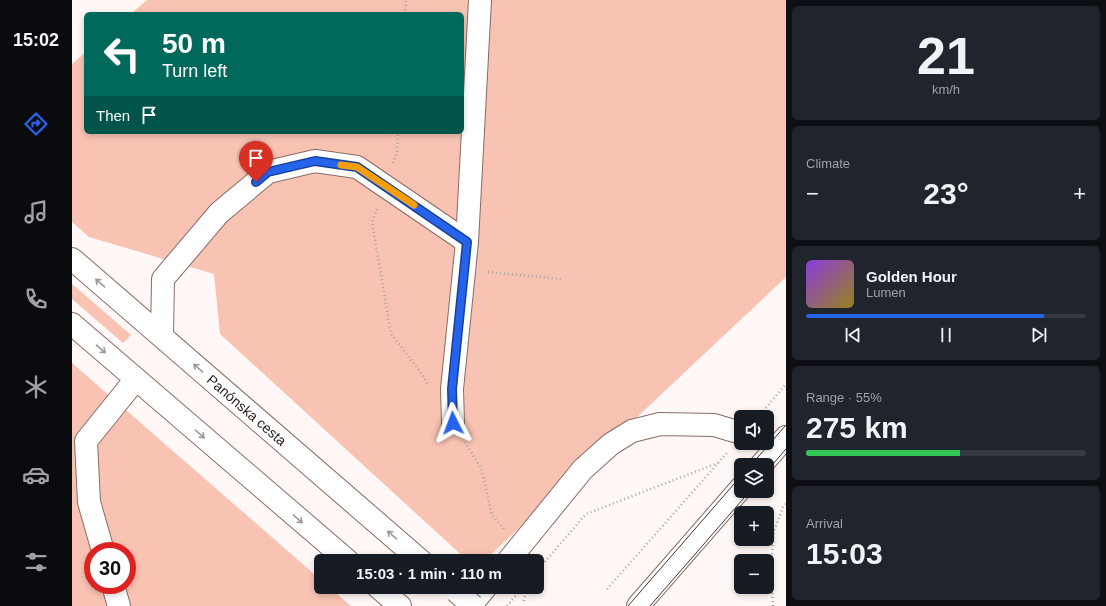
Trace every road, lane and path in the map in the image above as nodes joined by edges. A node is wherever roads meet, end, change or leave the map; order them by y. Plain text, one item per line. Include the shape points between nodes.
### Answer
1 (406, 0) edge
2 (480, 0) edge
3 (405, 12) edge
4 (398, 134) edge
5 (385, 186) junction
6 (467, 242) junction
7 (72, 259) edge
8 (464, 270) junction
9 (561, 279) dead end
10 (72, 324) edge
11 (162, 336) junction
12 (136, 379) junction
13 (786, 384) edge
14 (432, 390) dead end
15 (764, 410) edge
16 (453, 423) joint
17 (734, 430) edge
18 (778, 440) edge
19 (766, 458) edge
20 (734, 496) edge
21 (786, 504) edge
22 (100, 542) edge
23 (340, 554) edge
24 (413, 554) edge
25 (514, 554) edge
26 (544, 563) edge
27 (607, 589) dead end
28 (116, 594) edge
29 (386, 594) edge
30 (518, 594) edge
31 (524, 594) edge
32 (524, 601) dead end
33 (119, 606) edge
34 (400, 606) edge
35 (507, 606) edge
36 (638, 606) edge
37 (773, 606) edge

1 - 3 path
2 - 6 main road
4 - 5 path via 397,152
5 - 6 main road
5 - 11 main road via 357,167 315,161 268,172 218,213 163,279
5 - 14 path via 372,222 391,334
6 - 8 main road
11 -> 7 main road, Panónska cesta
8 - 9 path
8 - 16 main road via 452,389
10 -> 12 main road
24 -> 11 main road, Panónska cesta
12 - 22 main road via 86,441 89,502
12 -> 23 main road
13 - 15 path
16 - 25 path via 481,468 492,516
17 - 25 main road via 714,425 660,424 632,431 611,444 583,469
18 - 19 main road
20 - 36 main road
21 - 37 path via 774,531 771,567
26 - 27 path via 586,514 718,463
28 - 33 main road
29 - 34 main road
30 - 35 path
31 - 32 path

